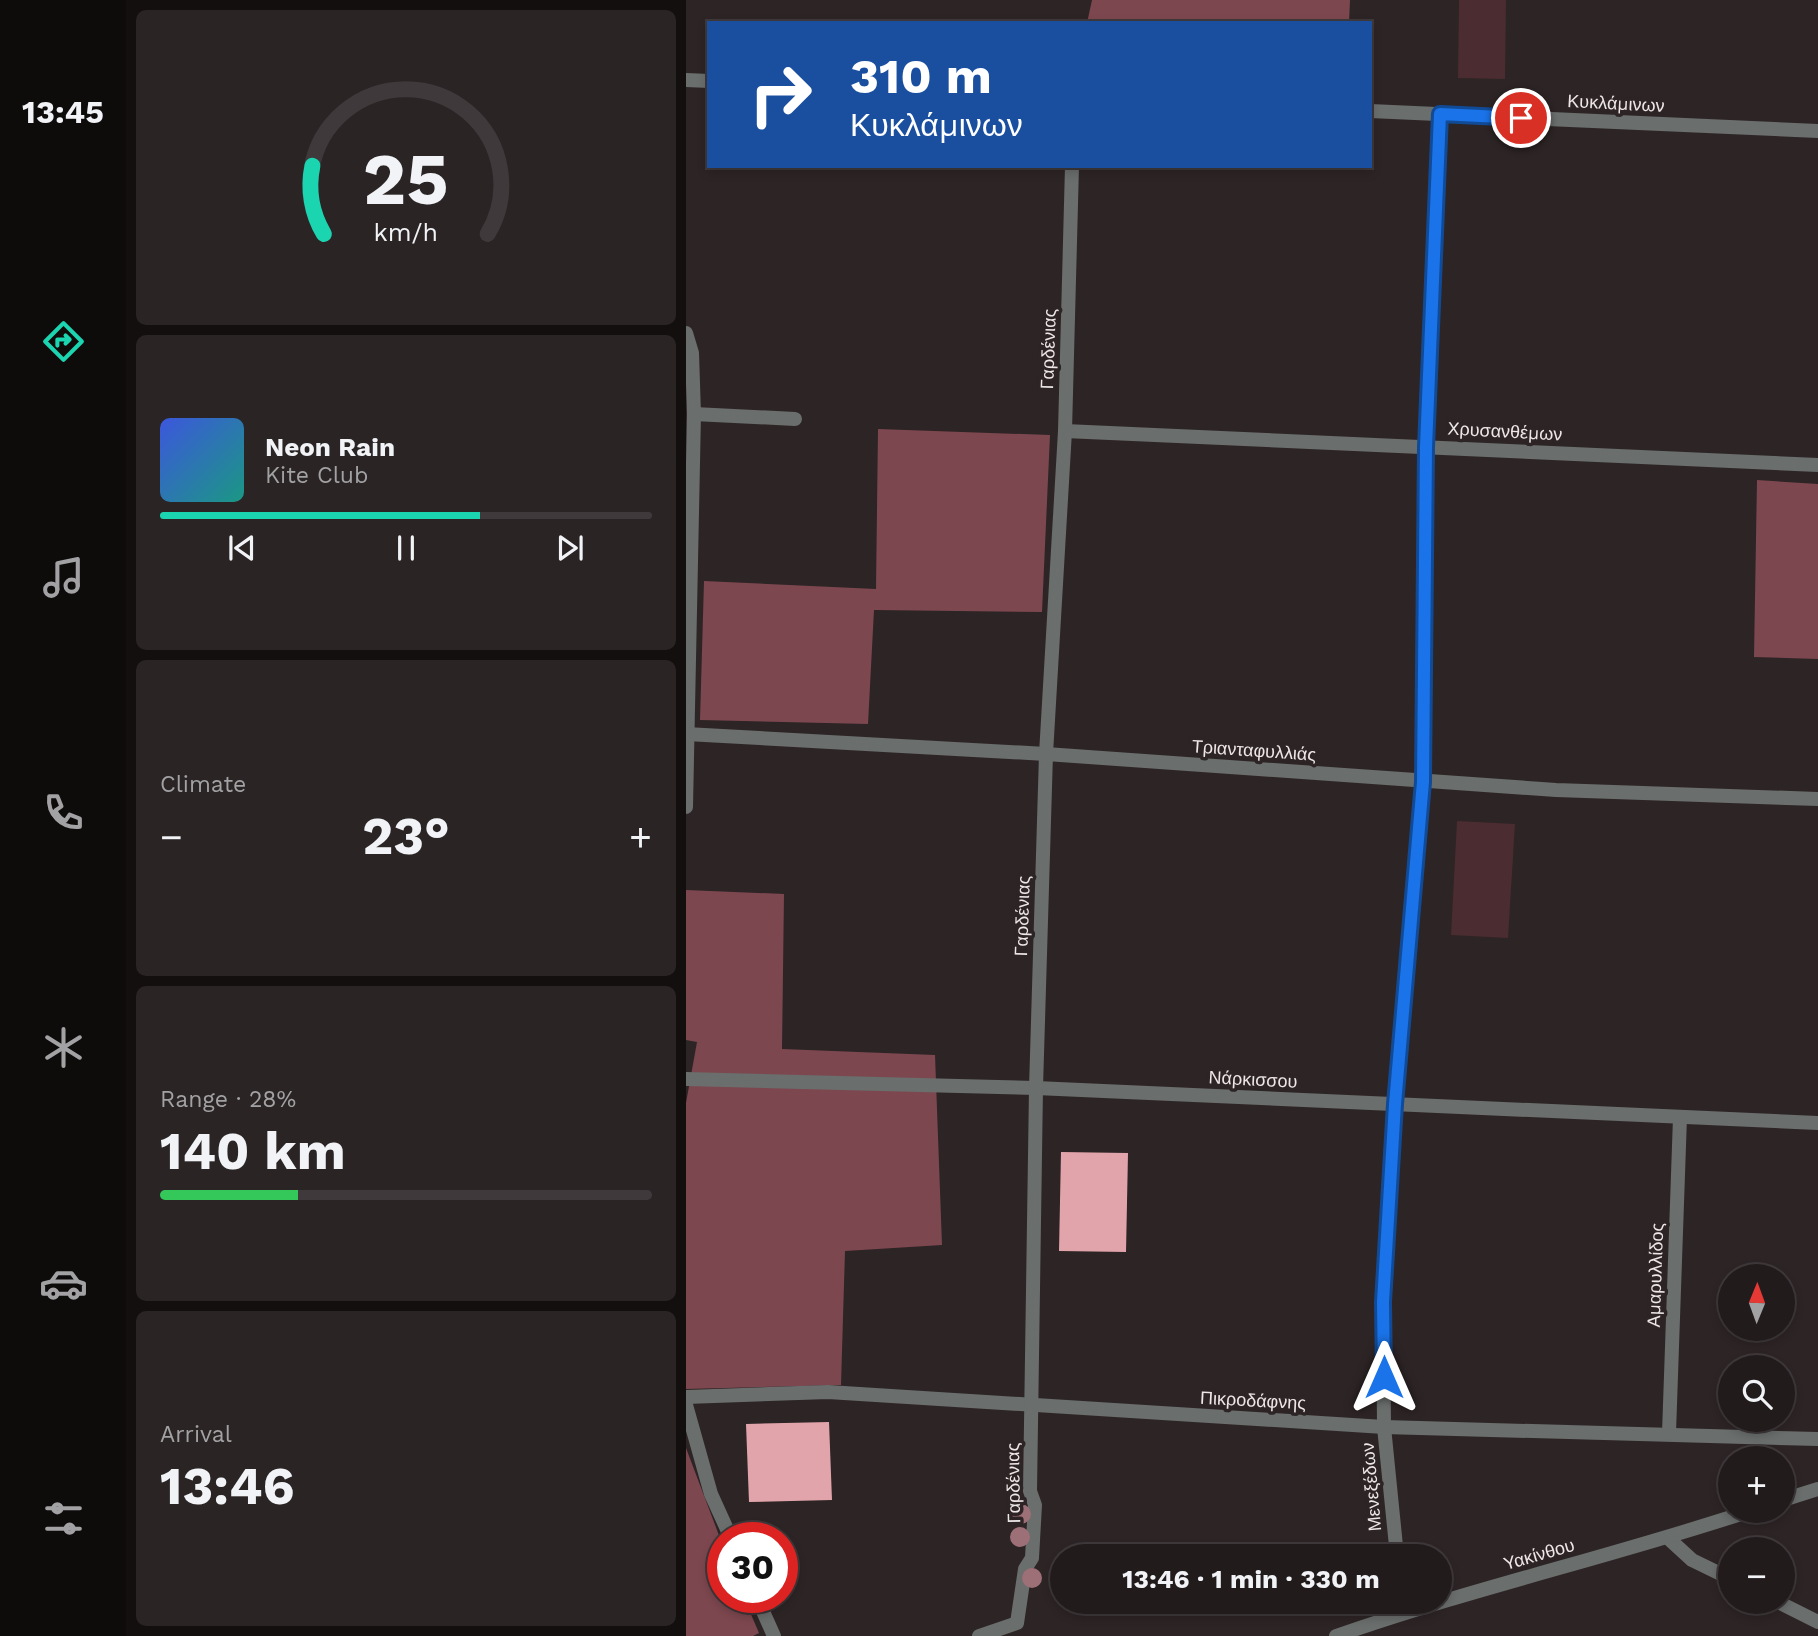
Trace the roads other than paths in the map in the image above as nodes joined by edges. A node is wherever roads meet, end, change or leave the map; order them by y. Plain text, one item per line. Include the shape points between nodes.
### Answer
1 (686, 80) edge
2 (707, 81) edge
3 (1372, 111) edge
4 (1440, 114) junction
5 (1818, 131) edge
6 (1072, 168) edge
7 (686, 333) edge
8 (690, 414) edge
9 (795, 419) dead end
10 (1065, 431) junction
11 (1426, 447) junction
12 (1818, 465) edge
13 (687, 734) edge
14 (1046, 754) junction
15 (1423, 782) junction
16 (1818, 799) edge
17 (686, 807) edge
18 (686, 1079) edge
19 (1036, 1088) junction
20 (1395, 1104) junction
21 (1680, 1117) junction
22 (1818, 1123) edge
23 (686, 1397) edge
24 (686, 1405) edge
25 (1032, 1407) junction
26 (1384, 1427) junction
27 (1669, 1433) junction
28 (1818, 1439) edge
29 (1818, 1489) edge
30 (1795, 1496) edge
31 (724, 1522) edge
32 (1718, 1522) edge
33 (1668, 1538) junction
34 (1396, 1544) edge
35 (1718, 1573) edge
36 (1452, 1594) edge
37 (1795, 1610) edge
38 (764, 1613) edge
39 (1387, 1614) edge
40 (1818, 1622) edge
41 (775, 1636) edge
42 (979, 1636) edge
43 (1336, 1636) edge

1 - 2 street
3 - 4 street, Κυκλάμινων
4 - 5 street, Κυκλάμινων
4 - 11 street, Μενεξέδων
6 - 10 street, Γαρδένιας
7 - 8 street via 692,353
8 - 9 street
8 - 13 street
10 - 11 street, Χρυσανθέμων
10 - 14 street, Γαρδένιας
11 - 12 street, Χρυσανθέμων
11 - 15 street, Μενεξέδων
13 - 14 street, Τριανταφυλλιάς
13 - 17 street
14 - 15 street, Τριανταφυλλιάς
14 - 19 street, Γαρδένιας
15 - 16 street, Τριανταφυλλιάς
15 - 20 street, Μενεξέδων
18 - 19 street, Νάρκισσου
19 - 20 street, Νάρκισσου
19 - 25 street, Γαρδένιας
20 - 21 street, Νάρκισσου
20 - 26 street, Μενεξέδων via 1383,1302
21 - 22 street, Νάρκισσου
21 - 27 street, Αμαρυλλίδος
23 - 25 street, Πικροδάφνης via 828,1392
24 - 31 street via 711,1494
25 - 26 street, Πικροδάφνης
25 - 42 street, Γαρδένιας via 1032,1558 1025,1569 1017,1623
26 - 27 street, Πικροδάφνης
26 - 34 street, Μενεξέδων
27 - 28 street, Πικροδάφνης
29 - 30 street
32 - 33 street, Υακίνθου
33 - 35 street via 1692,1560
33 - 36 street, Υακίνθου
37 - 40 street
38 - 41 street
39 - 43 street, Υακίνθου

